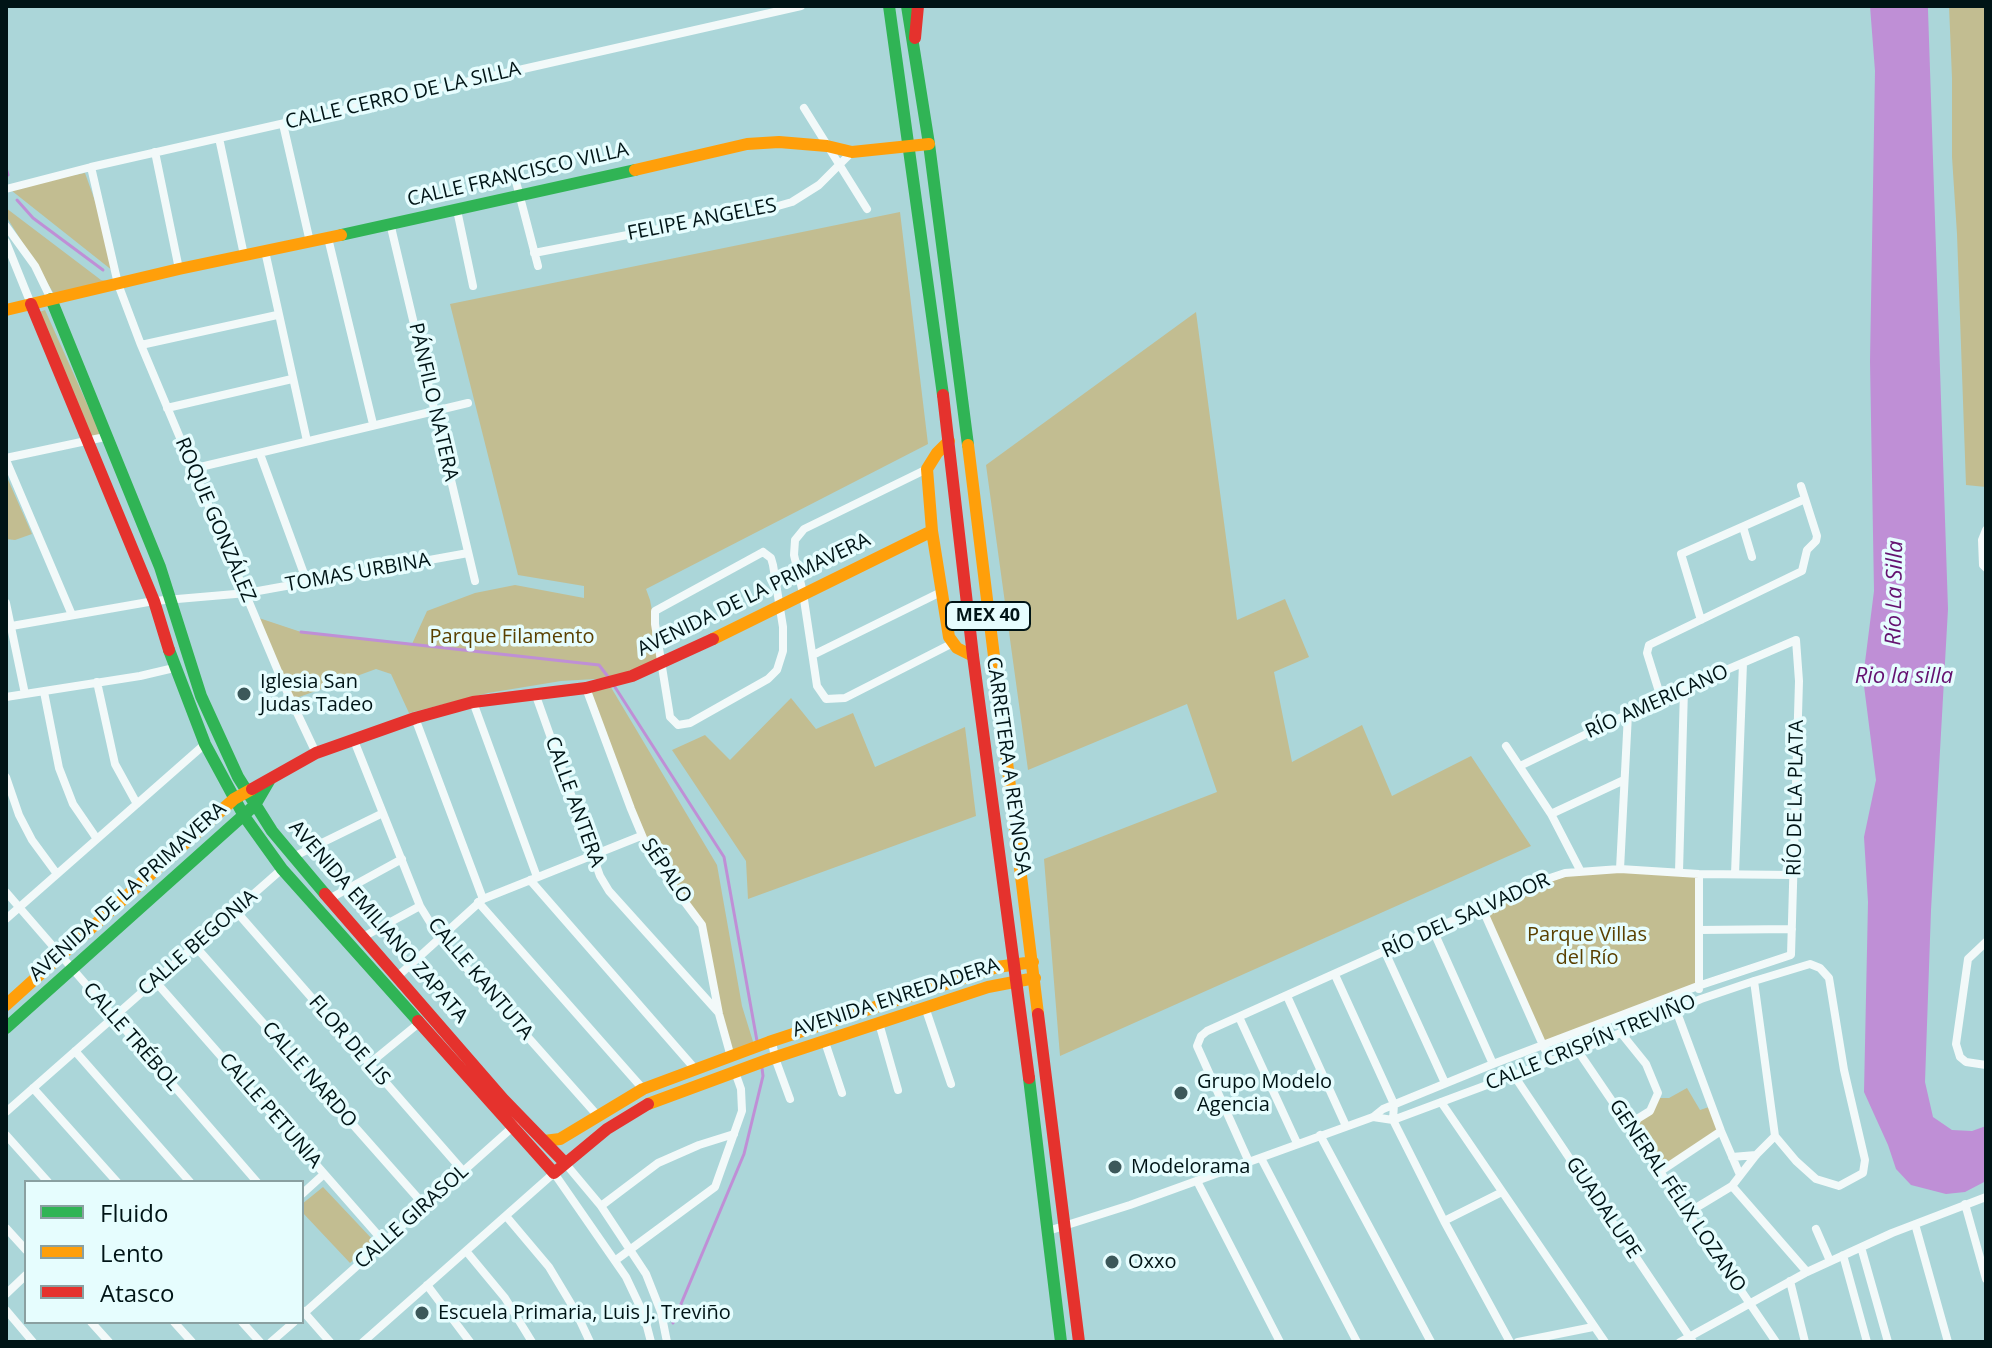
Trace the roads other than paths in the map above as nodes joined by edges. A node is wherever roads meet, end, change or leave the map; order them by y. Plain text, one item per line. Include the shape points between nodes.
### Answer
1 (801, 6) edge
2 (889, 6) edge
3 (907, 6) edge
4 (918, 6) edge
5 (915, 45) junction
6 (804, 108) dead end
7 (283, 124) junction
8 (219, 138) junction
9 (929, 144) junction
10 (910, 145) junction
11 (827, 146) junction
12 (155, 152) junction
13 (852, 152) junction
14 (91, 167) junction
15 (839, 167) junction
16 (514, 174) dead end
17 (6, 189) edge
18 (519, 196) junction
19 (867, 209) dead end
20 (457, 210) junction
21 (390, 223) junction
22 (6, 226) edge
23 (328, 238) junction
24 (6, 242) edge
25 (310, 242) junction
26 (265, 251) junction
27 (534, 253) junction
28 (244, 255) junction
29 (538, 266) dead end
30 (179, 269) junction
31 (118, 284) junction
32 (473, 286) dead end
33 (51, 299) junction
34 (31, 304) junction
35 (6, 310) edge
36 (277, 315) junction
37 (141, 345) junction
38 (292, 379) junction
39 (944, 399) junction
40 (468, 403) dead end
41 (167, 408) junction
42 (435, 411) junction
43 (373, 424) junction
44 (105, 437) junction
45 (86, 441) junction
46 (307, 441) junction
47 (949, 441) junction
48 (968, 447) junction
49 (260, 454) junction
50 (6, 459) edge
51 (192, 469) junction
52 (927, 469) junction
53 (1801, 486) dead end
54 (1805, 499) junction
55 (1743, 527) junction
56 (1986, 530) edge
57 (932, 531) junction
58 (468, 553) junction
59 (1752, 557) dead end
60 (1986, 568) edge
61 (475, 581) dead end
62 (307, 582) junction
63 (941, 592) junction
64 (247, 593) junction
65 (801, 594) junction
66 (171, 600) junction
67 (154, 601) junction
68 (6, 603) edge
69 (783, 605) junction
70 (72, 615) junction
71 (1701, 620) junction
72 (8, 626) edge
73 (1796, 640) joint
74 (953, 643) junction
75 (813, 655) junction
76 (973, 656) junction
77 (1743, 663) junction
78 (662, 665) junction
79 (174, 668) junction
80 (97, 682) junction
81 (586, 688) junction
82 (1684, 689) junction
83 (44, 692) junction
84 (535, 693) junction
85 (25, 694) junction
86 (6, 697) edge
87 (1661, 698) junction
88 (473, 702) junction
89 (1628, 714) junction
90 (415, 718) junction
91 (353, 738) junction
92 (205, 744) junction
93 (1506, 746) dead end
94 (316, 753) junction
95 (1520, 766) junction
96 (6, 777) edge
97 (1624, 780) junction
98 (269, 781) junction
99 (246, 790) junction
100 (234, 799) junction
101 (137, 804) junction
102 (255, 805) junction
103 (383, 813) junction
104 (1551, 814) junction
105 (244, 816) junction
106 (641, 836) junction
107 (97, 839) junction
108 (593, 854) junction
109 (293, 857) junction
110 (402, 859) junction
111 (282, 869) junction
112 (1620, 869) junction
113 (1580, 870) junction
114 (1679, 872) junction
115 (57, 874) junction
116 (1699, 874) junction
117 (1735, 874) junction
118 (1794, 875) junction
119 (533, 878) junction
120 (6, 892) edge
121 (329, 899) junction
122 (481, 901) junction
123 (420, 906) junction
124 (19, 908) junction
125 (1482, 908) junction
126 (235, 910) junction
127 (6, 919) edge
128 (1792, 929) junction
129 (1433, 930) junction
130 (1699, 930) junction
131 (363, 937) junction
132 (439, 937) junction
133 (1986, 942) edge
134 (195, 946) junction
135 (1385, 952) junction
136 (1791, 955) joint
137 (60, 956) junction
138 (1033, 962) junction
139 (1015, 964) junction
140 (72, 969) junction
141 (1335, 975) junction
142 (398, 976) junction
143 (1035, 978) junction
144 (1017, 980) junction
145 (155, 981) junction
146 (1754, 981) junction
147 (1698, 986) junction
148 (1287, 996) junction
149 (1701, 999) junction
150 (6, 1005) edge
151 (925, 1007) junction
152 (1676, 1010) junction
153 (719, 1014) junction
154 (114, 1017) junction
155 (1239, 1017) junction
156 (419, 1023) junction
157 (879, 1023) junction
158 (6, 1028) edge
159 (1621, 1033) junction
160 (770, 1042) junction
161 (825, 1042) junction
162 (1543, 1045) junction
163 (75, 1051) junction
164 (1578, 1051) junction
165 (737, 1054) junction
166 (772, 1058) junction
167 (1550, 1061) junction
168 (369, 1064) junction
169 (1493, 1064) junction
170 (1986, 1065) edge
171 (742, 1069) junction
172 (696, 1070) junction
173 (1513, 1074) junction
174 (1445, 1083) junction
175 (951, 1084) dead end
176 (33, 1088) junction
177 (643, 1089) junction
178 (898, 1090) dead end
179 (842, 1093) dead end
180 (790, 1099) dead end
181 (1441, 1102) junction
182 (1394, 1104) junction
183 (6, 1112) edge
184 (597, 1115) junction
185 (1373, 1117) junction
186 (1393, 1120) junction
187 (517, 1124) junction
188 (1629, 1124) junction
189 (1346, 1126) junction
190 (1721, 1131) junction
191 (734, 1134) junction
192 (6, 1135) edge
193 (1320, 1135) junction
194 (1775, 1136) junction
195 (544, 1141) junction
196 (1297, 1143) junction
197 (1756, 1155) junction
198 (1732, 1157) junction
199 (1261, 1158) junction
200 (1249, 1162) junction
201 (565, 1163) junction
202 (463, 1171) junction
203 (1661, 1171) junction
204 (554, 1173) junction
205 (324, 1174) junction
206 (1740, 1175) junction
207 (46, 1180) edge
208 (115, 1180) edge
209 (188, 1180) edge
210 (255, 1180) edge
211 (1197, 1181) junction
212 (1732, 1186) junction
213 (304, 1192) edge
214 (1502, 1192) junction
215 (1986, 1197) edge
216 (1965, 1204) junction
217 (424, 1205) junction
218 (601, 1206) junction
219 (1689, 1212) junction
220 (506, 1216) junction
221 (1444, 1221) junction
222 (1915, 1224) junction
223 (1065, 1226) junction
224 (6, 1228) edge
225 (1816, 1229) dead end
226 (1048, 1231) junction
227 (384, 1242) junction
228 (1861, 1247) junction
229 (24, 1248) edge
230 (631, 1250) junction
231 (466, 1251) junction
232 (1843, 1255) junction
233 (616, 1260) junction
234 (1830, 1261) junction
235 (1807, 1272) junction
236 (24, 1277) edge
237 (1986, 1279) edge
238 (1790, 1281) junction
239 (427, 1285) junction
240 (6, 1294) edge
241 (1749, 1304) junction
242 (6, 1310) edge
243 (304, 1311) edge
244 (304, 1313) edge
245 (93, 1324) edge
246 (176, 1324) edge
247 (244, 1324) edge
248 (292, 1324) edge
249 (1593, 1327) junction
250 (1691, 1340) edge
251 (33, 1342) edge
252 (109, 1342) edge
253 (192, 1342) edge
254 (260, 1342) edge
255 (271, 1342) edge
256 (330, 1342) edge
257 (363, 1342) edge
258 (470, 1342) edge
259 (532, 1342) edge
260 (590, 1342) edge
261 (651, 1342) edge
262 (667, 1342) edge
263 (1061, 1342) edge
264 (1079, 1342) edge
265 (1280, 1342) edge
266 (1357, 1342) edge
267 (1431, 1342) edge
268 (1510, 1342) edge
269 (1518, 1342) edge
270 (1605, 1342) edge
271 (1680, 1342) edge
272 (1776, 1342) edge
273 (1805, 1342) edge
274 (1867, 1342) edge
275 (1888, 1342) edge
276 (1948, 1342) edge

1 - 7 street, CALLE CERRO DE LA SILLA
2 - 10 street, CARRETERA A REYNOSA / MEX 40
3 - 5 street, MEX 40
4 - 5 street
5 - 9 street, CARRETERA A REYNOSA / MEX 40
6 - 11 street
7 - 8 street, CALLE CERRO DE LA SILLA
7 - 25 street
8 - 12 street, CALLE CERRO DE LA SILLA
8 - 28 street
9 - 10 street, CALLE FRANCISCO VILLA
9 - 48 street, CARRETERA A REYNOSA / MEX 40
10 - 13 street, CALLE FRANCISCO VILLA
10 - 39 street, CARRETERA A REYNOSA / MEX 40
11 - 13 street, CALLE FRANCISCO VILLA
11 - 15 street
11 - 18 street, CALLE FRANCISCO VILLA via 747,144
12 - 14 street, CALLE CERRO DE LA SILLA
12 - 30 street
13 - 15 street, FELIPE ANGELES
14 - 17 street, CALLE CERRO DE LA SILLA
14 - 31 street, ROQUE GONZÁLEZ
15 - 19 street
15 - 27 street, FELIPE ANGELES via 804,196 778,206
16 - 18 street
18 - 20 street, CALLE FRANCISCO VILLA
18 - 27 street
20 - 21 street, CALLE FRANCISCO VILLA
20 - 32 street
21 - 23 street, CALLE FRANCISCO VILLA
21 - 42 street, PÁNFILO NATERA
22 - 33 street, AVENIDA EMILIANO ZAPATA
23 - 25 street, CALLE FRANCISCO VILLA
23 - 43 street
24 - 34 street, AVENIDA EMILIANO ZAPATA
25 - 26 street, CALLE FRANCISCO VILLA
26 - 28 street, CALLE FRANCISCO VILLA
26 - 36 street
27 - 29 street
28 - 30 street, CALLE FRANCISCO VILLA
30 - 31 street, CALLE FRANCISCO VILLA
31 - 33 street, CALLE FRANCISCO VILLA
31 - 37 street, ROQUE GONZÁLEZ
33 - 34 street, CALLE FRANCISCO VILLA
33 - 44 street, AVENIDA EMILIANO ZAPATA
34 - 35 street, CALLE FRANCISCO VILLA
34 - 45 street, AVENIDA EMILIANO ZAPATA
36 - 37 street
36 - 38 street
37 - 41 street, ROQUE GONZÁLEZ
38 - 41 street
38 - 46 street
39 - 47 street, CARRETERA A REYNOSA / MEX 40
39 - 48 street via 952,426
40 - 42 street
41 - 51 street, ROQUE GONZÁLEZ
42 - 43 street
42 - 58 street, PÁNFILO NATERA
43 - 46 street
44 - 45 street
44 - 66 street, AVENIDA EMILIANO ZAPATA
45 - 50 street
45 - 67 street, AVENIDA EMILIANO ZAPATA
46 - 49 street
47 - 52 street
47 - 76 street, CARRETERA A REYNOSA / MEX 40
48 - 138 street, CARRETERA A REYNOSA / MEX 40
49 - 51 street
49 - 62 street
50 - 70 street
51 - 64 street, ROQUE GONZÁLEZ
52 - 57 street
52 - 65 street via 804,529 795,540 794,555
53 - 54 street
54 - 55 street
54 - 71 street via 1817,536 1802,571
55 - 59 street
55 - 71 street via 1681,554
56 - 60 street
57 - 63 street
57 - 65 street, AVENIDA DE LA PRIMAVERA
58 - 61 street, PÁNFILO NATERA
58 - 62 street, TOMAS URBINA
62 - 64 street, TOMAS URBINA
63 - 74 street
63 - 75 street
64 - 66 street, TOMAS URBINA
64 - 94 street, ROQUE GONZÁLEZ
65 - 69 street, AVENIDA DE LA PRIMAVERA
65 - 75 street
66 - 67 street, TOMAS URBINA
66 - 99 street, AVENIDA EMILIANO ZAPATA via 201,696
67 - 70 street, TOMAS URBINA
67 - 79 street, AVENIDA EMILIANO ZAPATA
68 - 72 street
69 - 78 street, AVENIDA DE LA PRIMAVERA
69 - 78 street via 767,554 753,556 655,611
69 - 78 street via 784,640 777,670 690,723 678,725 670,717
70 - 72 street, TOMAS URBINA
71 - 87 street via 1649,645
72 - 85 street
73 - 77 street, RÍO AMERICANO
73 - 118 street, RÍO DE LA PLATA
74 - 75 street via 832,701 817,686
74 - 76 street
76 - 139 street, CARRETERA A REYNOSA / MEX 40
77 - 82 street, RÍO AMERICANO
77 - 117 street
78 - 81 street, AVENIDA DE LA PRIMAVERA
79 - 80 street
79 - 92 street, AVENIDA EMILIANO ZAPATA
80 - 83 street
80 - 101 street via 115,764
81 - 84 street, AVENIDA DE LA PRIMAVERA
81 - 106 street, SÉPALO
82 - 87 street, RÍO AMERICANO
82 - 114 street
83 - 85 street
83 - 107 street via 59,768 73,804
84 - 88 street, AVENIDA DE LA PRIMAVERA
84 - 108 street, CALLE ANTERA
85 - 86 street
87 - 89 street, RÍO AMERICANO
88 - 90 street, AVENIDA DE LA PRIMAVERA
88 - 119 street
89 - 95 street, RÍO AMERICANO
89 - 97 street
90 - 91 street, AVENIDA DE LA PRIMAVERA
90 - 122 street
91 - 94 street, AVENIDA DE LA PRIMAVERA
91 - 103 street, CALLE KANTUTA
92 - 100 street, AVENIDA EMILIANO ZAPATA
92 - 101 street
93 - 95 street
94 - 98 street, AVENIDA DE LA PRIMAVERA
95 - 104 street
96 - 115 street via 32,840
97 - 104 street
97 - 112 street
98 - 99 street, AVENIDA DE LA PRIMAVERA
98 - 102 street, AVENIDA DE LA PRIMAVERA
99 - 100 street, AVENIDA DE LA PRIMAVERA
99 - 102 street, AVENIDA EMILIANO ZAPATA
100 - 105 street, AVENIDA EMILIANO ZAPATA
100 - 137 street, AVENIDA DE LA PRIMAVERA
101 - 107 street
102 - 105 street, AVENIDA DE LA PRIMAVERA
102 - 109 street, AVENIDA EMILIANO ZAPATA
103 - 109 street
103 - 110 street, CALLE KANTUTA
104 - 113 street
105 - 111 street, AVENIDA EMILIANO ZAPATA
105 - 140 street, AVENIDA DE LA PRIMAVERA
106 - 108 street
106 - 153 street, SÉPALO via 702,925
107 - 115 street
108 - 119 street
108 - 153 street, CALLE ANTERA via 600,876 621,906
109 - 121 street, AVENIDA EMILIANO ZAPATA
110 - 121 street
110 - 123 street, CALLE KANTUTA
111 - 126 street, CALLE BEGONIA
111 - 156 street, AVENIDA EMILIANO ZAPATA
112 - 113 street, RÍO DEL SALVADOR
112 - 114 street, RÍO DEL SALVADOR
113 - 125 street, RÍO DEL SALVADOR
114 - 116 street, RÍO DEL SALVADOR
115 - 124 street
116 - 117 street, RÍO DEL SALVADOR
116 - 130 street
117 - 118 street, RÍO DEL SALVADOR
118 - 128 street, RÍO DE LA PLATA
119 - 122 street
119 - 172 street
120 - 124 street, CALLE TRÉBOL
121 - 131 street, AVENIDA EMILIANO ZAPATA
122 - 132 street
122 - 177 street
123 - 131 street
123 - 132 street, CALLE KANTUTA
124 - 127 street
124 - 137 street, CALLE TRÉBOL
125 - 129 street, RÍO DEL SALVADOR
125 - 162 street
126 - 134 street, CALLE BEGONIA
126 - 168 street, FLOR DE LIS
128 - 130 street
128 - 136 street, RÍO DE LA PLATA
129 - 135 street, RÍO DEL SALVADOR
129 - 169 street
130 - 147 street
131 - 142 street, AVENIDA EMILIANO ZAPATA
132 - 142 street
132 - 184 street, CALLE KANTUTA
133 - 170 street via 1968,959 1956,1044 1966,1062
134 - 145 street, CALLE BEGONIA
134 - 217 street, CALLE NARDO
135 - 141 street, RÍO DEL SALVADOR
135 - 174 street
136 - 147 street, CALLE CRISPÍN TREVIÑO
137 - 140 street, CALLE TRÉBOL
137 - 150 street, AVENIDA DE LA PRIMAVERA
138 - 139 street, AVENIDA ENREDADERA
138 - 143 street, CARRETERA A REYNOSA / MEX 40
139 - 144 street, CARRETERA A REYNOSA / MEX 40
139 - 160 street, AVENIDA ENREDADERA
140 - 154 street, CALLE TRÉBOL
140 - 158 street, AVENIDA DE LA PRIMAVERA
141 - 148 street, RÍO DEL SALVADOR
141 - 182 street
142 - 187 street, AVENIDA EMILIANO ZAPATA
143 - 144 street, AVENIDA ENREDADERA
143 - 223 street, CARRETERA A REYNOSA / MEX 40
144 - 151 street, AVENIDA ENREDADERA
144 - 226 street, CARRETERA A REYNOSA / MEX 40
145 - 154 street, CALLE BEGONIA
145 - 205 street, CALLE PETUNIA
146 - 149 street, CALLE CRISPÍN TREVIÑO
146 - 194 street
146 - 194 street, CALLE CRISPÍN TREVIÑO via 1810,964 1829,978 1864,1170 1839,1186 1831,1185 1808,1173
147 - 149 street
147 - 162 street, CALLE CRISPÍN TREVIÑO
148 - 155 street, RÍO DEL SALVADOR
148 - 189 street
149 - 152 street, CALLE CRISPÍN TREVIÑO
151 - 157 street, AVENIDA ENREDADERA
151 - 175 street
152 - 159 street, CALLE CRISPÍN TREVIÑO
152 - 190 street
153 - 165 street, SÉPALO
154 - 163 street, CALLE BEGONIA
154 - 210 street, CALLE TRÉBOL
155 - 196 street
155 - 200 street, RÍO DEL SALVADOR via 1201,1036 1197,1046
156 - 168 street
156 - 187 street, AVENIDA EMILIANO ZAPATA
157 - 161 street, AVENIDA ENREDADERA
157 - 178 street
159 - 164 street, CALLE CRISPÍN TREVIÑO
159 - 188 street via 1646,1064 1658,1093 1650,1111
160 - 165 street, AVENIDA ENREDADERA
160 - 166 street
161 - 166 street, AVENIDA ENREDADERA
161 - 179 street
162 - 167 street
162 - 169 street, CALLE CRISPÍN TREVIÑO
163 - 176 street, CALLE BEGONIA
163 - 209 street
164 - 167 street, CALLE CRISPÍN TREVIÑO
164 - 188 street, GENERAL FÉLIX LOZANO
165 - 171 street
165 - 172 street, AVENIDA ENREDADERA
166 - 171 street, AVENIDA ENREDADERA
166 - 180 street
167 - 173 street, CALLE CRISPÍN TREVIÑO
168 - 202 street, FLOR DE LIS
169 - 174 street, CALLE CRISPÍN TREVIÑO
171 - 191 street via 743,1105
171 - 201 street, AVENIDA ENREDADERA via 643,1106
172 - 177 street, AVENIDA ENREDADERA
173 - 181 street, CALLE CRISPÍN TREVIÑO
173 - 250 street, GUADALUPE
174 - 182 street, CALLE CRISPÍN TREVIÑO
176 - 183 street, CALLE BEGONIA
176 - 208 street
177 - 184 street, AVENIDA ENREDADERA
181 - 186 street, CALLE CRISPÍN TREVIÑO
181 - 214 street
182 - 185 street, CALLE CRISPÍN TREVIÑO
182 - 186 street
184 - 195 street, AVENIDA ENREDADERA via 560,1139
185 - 186 street, CALLE CRISPÍN TREVIÑO
185 - 189 street, CALLE CRISPÍN TREVIÑO
186 - 221 street
187 - 195 street, AVENIDA EMILIANO ZAPATA
187 - 202 street, CALLE GIRASOL
187 - 204 street, AVENIDA EMILIANO ZAPATA
188 - 203 street, GENERAL FÉLIX LOZANO
189 - 193 street, CALLE CRISPÍN TREVIÑO
190 - 198 street
190 - 203 street
191 - 218 street via 658,1163
191 - 230 street via 710,1193
192 - 207 street
193 - 196 street, CALLE CRISPÍN TREVIÑO
193 - 267 street
194 - 197 street
195 - 201 street, AVENIDA EMILIANO ZAPATA
196 - 199 street, CALLE CRISPÍN TREVIÑO
197 - 198 street
197 - 206 street
198 - 206 street
199 - 200 street, CALLE CRISPÍN TREVIÑO
199 - 266 street
200 - 211 street, CALLE CRISPÍN TREVIÑO
201 - 204 street, AVENIDA ENREDADERA
201 - 218 street, AVENIDA EMILIANO ZAPATA
202 - 217 street, CALLE GIRASOL
203 - 219 street, GENERAL FÉLIX LOZANO
204 - 220 street
204 - 233 street, AVENIDA EMILIANO ZAPATA
205 - 213 street
205 - 227 street, CALLE PETUNIA
206 - 212 street
211 - 223 street, CALLE CRISPÍN TREVIÑO
211 - 265 street
212 - 219 street
212 - 235 street
214 - 221 street
214 - 249 street
215 - 216 street
216 - 222 street
216 - 237 street
217 - 227 street, CALLE GIRASOL
218 - 230 street, AVENIDA EMILIANO ZAPATA
219 - 241 street, GENERAL FÉLIX LOZANO
220 - 231 street
220 - 260 street via 549,1267
221 - 268 street
222 - 228 street
222 - 276 street
223 - 226 street, CALLE CRISPÍN TREVIÑO
223 - 264 street, CARRETERA A REYNOSA / MEX 40
224 - 229 street
225 - 234 street
226 - 263 street, CARRETERA A REYNOSA / MEX 40
227 - 243 street, CALLE GIRASOL
228 - 232 street
228 - 275 street
230 - 233 street
230 - 262 street, AVENIDA EMILIANO ZAPATA via 653,1291
231 - 239 street
231 - 259 street
232 - 234 street
232 - 274 street
233 - 261 street, AVENIDA EMILIANO ZAPATA via 644,1315
234 - 235 street
235 - 238 street
236 - 240 street
238 - 241 street
238 - 273 street
239 - 257 street
239 - 258 street
241 - 250 street
241 - 272 street, GENERAL FÉLIX LOZANO
242 - 251 street
244 - 256 street
245 - 252 street
246 - 253 street
247 - 254 street
248 - 255 street
249 - 269 street
249 - 270 street
250 - 271 street

